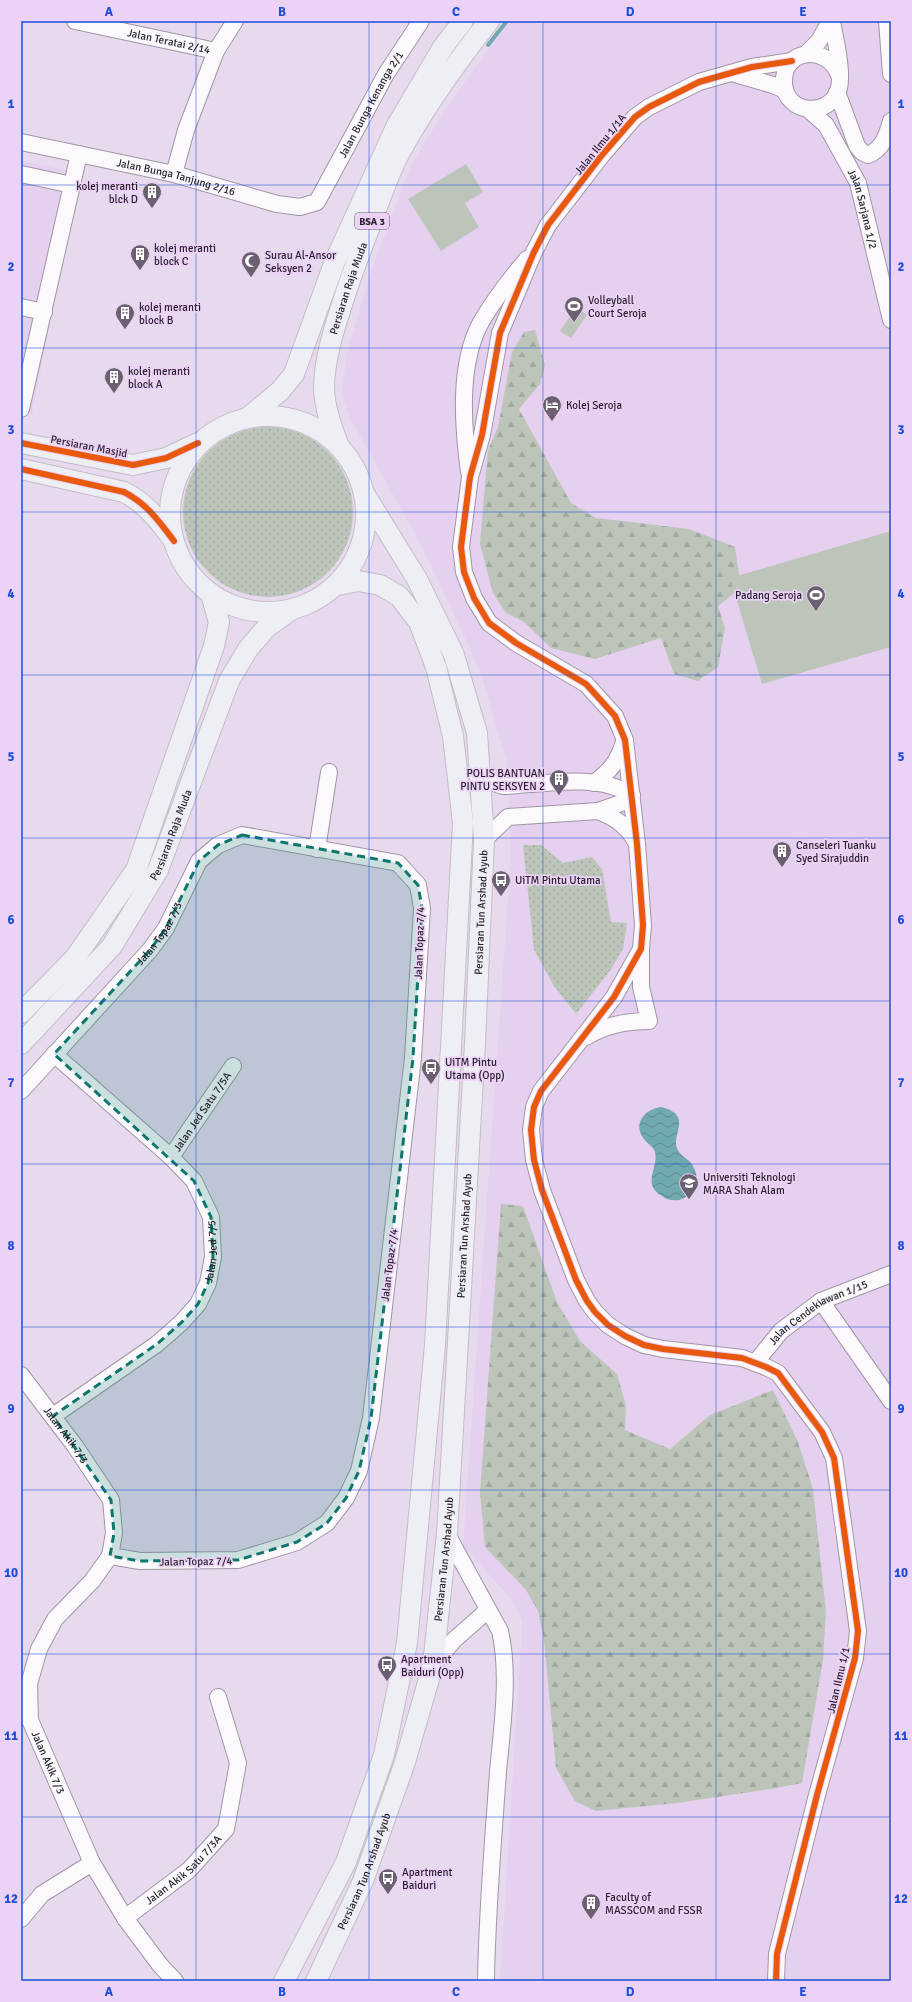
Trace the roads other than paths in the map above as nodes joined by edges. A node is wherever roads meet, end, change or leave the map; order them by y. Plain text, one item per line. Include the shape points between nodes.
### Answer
1 (75, 21) edge
2 (235, 21) edge
3 (421, 21) edge
4 (463, 21) edge
5 (489, 21) edge
6 (831, 21) edge
7 (887, 21) edge
8 (216, 51) junction
9 (799, 58) junction
10 (732, 73) junction
11 (891, 74) edge
12 (839, 75) junction
13 (785, 90) junction
14 (837, 92) junction
15 (809, 110) junction
16 (891, 121) edge
17 (21, 142) edge
18 (79, 154) junction
19 (21, 174) edge
20 (174, 174) junction
21 (72, 185) junction
22 (324, 190) joint
23 (534, 252) junction
24 (21, 306) edge
25 (44, 312) junction
26 (891, 320) edge
27 (21, 409) edge
28 (250, 416) junction
29 (21, 443) edge
30 (198, 443) junction
31 (338, 444) junction
32 (21, 469) edge
33 (470, 477) junction
34 (365, 495) junction
35 (174, 541) junction
36 (338, 585) junction
37 (211, 594) junction
38 (291, 610) junction
39 (625, 740) junction
40 (329, 772) dead end
41 (480, 772) junction
42 (594, 783) junction
43 (632, 795) junction
44 (598, 811) junction
45 (484, 840) junction
46 (637, 844) junction
47 (317, 849) junction
48 (641, 949) junction
49 (21, 1013) edge
50 (579, 1041) junction
51 (21, 1044) edge
52 (54, 1054) junction
53 (233, 1066) dead end
54 (21, 1091) edge
55 (171, 1157) junction
56 (891, 1274) edge
57 (821, 1301) junction
58 (755, 1363) junction
59 (21, 1375) edge
60 (891, 1401) edge
61 (53, 1416) junction
62 (447, 1534) junction
63 (110, 1556) junction
64 (488, 1610) junction
65 (433, 1665) junction
66 (218, 1697) dead end
67 (92, 1863) junction
68 (125, 1918) junction
69 (21, 1919) edge
70 (175, 1981) edge
71 (284, 1981) edge
72 (316, 1981) edge
73 (486, 1981) edge
74 (776, 1981) edge

1 - 8 street, Jalan Teratai 2/14
2 - 8 street
3 - 22 street, Jalan Bunga Kenanga 2/1 via 386,74
4 - 28 main road, Persiaran Raja Muda / BSA 3 via 396,125 335,261 294,374 280,391
5 - 31 main road, Persiaran Raja Muda / BSA 3 via 420,117 398,155 353,270 328,353 325,377 325,401
6 - 9 street via 819,41
6 - 12 street
7 - 11 street
8 - 20 street via 186,130
9 - 10 street, Jalan Ilmu 1/1A
9 - 12 street via 820,55 836,68
9 - 13 street via 785,72
10 - 13 street
10 - 23 street, Jalan Ilmu 1/1A via 686,88 635,117 548,225
12 - 14 street
13 - 15 street via 794,104
14 - 15 street via 826,106
14 - 16 street via 857,146 862,152 868,155 874,152 885,139
15 - 26 street, Jalan Sarjana 1/2 via 826,125 858,182
17 - 18 street, Jalan Bunga Tanjung 2/16
18 - 20 street, Jalan Bunga Tanjung 2/16
18 - 21 street
19 - 21 street
20 - 22 street, Jalan Bunga Tanjung 2/16 via 277,204 300,207 317,202
21 - 25 street
23 - 33 street via 500,333 482,435
23 - 33 street via 510,279 480,325 469,353 463,430
24 - 25 street
25 - 27 street
28 - 30 main road via 219,428
28 - 31 main road via 284,416 313,426
29 - 30 main road, Persiaran Masjid via 133,465 166,458
30 - 35 main road via 177,476 170,508
31 - 34 main road via 356,468
32 - 35 main road via 124,492 138,499 154,514
33 - 39 street via 461,547 464,572 474,598 489,622 516,644 586,684 615,716
34 - 36 main road via 366,528 357,559
34 - 41 main road, Persiaran Tun Arshad Ayub via 417,579 454,656 476,733
35 - 37 main road via 188,571
36 - 38 main road via 316,601
36 - 71 main road, Persiaran Tun Arshad Ayub via 358,581 380,585 399,596 418,622 436,667 453,736 463,823 435,1345 407,1643 384,1755 346,1862
37 - 38 main road via 236,607 263,612
37 - 49 main road, Persiaran Raja Muda via 219,622 214,646 136,870 75,958
38 - 51 main road, Persiaran Raja Muda via 262,632 248,649 229,681 158,870 112,946
39 - 42 street via 610,771
39 - 43 street
40 - 47 street
41 - 42 street via 491,782 503,786 557,782
41 - 45 main road, Persiaran Tun Arshad Ayub
42 - 43 street via 620,788
43 - 44 street via 624,802
43 - 46 street
44 - 45 street via 508,817
44 - 46 street via 621,823
45 - 62 main road, Persiaran Tun Arshad Ayub
46 - 48 street via 643,925
47 - 52 street, Jalan Topaz 7/3 via 242,835 218,845 200,861 166,928 150,950
47 - 63 street, Jalan Topaz 7/4 via 398,863 418,885 422,908 413,1058 371,1418 358,1472 346,1498 327,1523 297,1542 238,1560 140,1561
48 - 50 street, Jalan Ilmu 1/1 via 614,997
48 - 50 street via 641,988 649,1021 634,1021 606,1027
50 - 58 street, Jalan Ilmu 1/1 via 541,1091 534,1108 531,1130 534,1160 542,1190 576,1280 587,1301 608,1325 644,1345 742,1358
52 - 54 street, Jalan Topaz 7/3
52 - 55 street, Jalan Jed 7/5
53 - 55 street, Jalan Jed Satu 7/5A
55 - 61 street, Jalan Jed 7/5 via 194,1181 210,1217 213,1257 208,1283 198,1304 162,1340
56 - 57 street, Jalan Cendekiawan 1/15
57 - 58 street, Jalan Cendekiawan 1/15 via 781,1331
57 - 60 street
58 - 74 street, Jalan Ilmu 1/1 via 778,1373 822,1432 834,1458 858,1631 855,1658 777,1954
59 - 61 street, Jalan Akik 7/3
61 - 63 street, Jalan Akik 7/3 via 111,1500 114,1533
62 - 64 street
62 - 65 main road, Persiaran Tun Arshad Ayub
63 - 67 street, Jalan Akik 7/3 via 92,1581 55,1619 39,1648 29,1684 30,1720
64 - 65 street via 454,1640
64 - 73 street via 500,1631 504,1648 500,1745 487,1913
65 - 72 main road, Persiaran Tun Arshad Ayub via 405,1762 363,1881
66 - 68 street, Jalan Akik Satu 7/3A via 238,1763 226,1829 189,1870
67 - 68 street, Jalan Akik 7/3
67 - 69 street via 42,1894
68 - 70 street, Jalan Akik 7/3 via 160,1966

